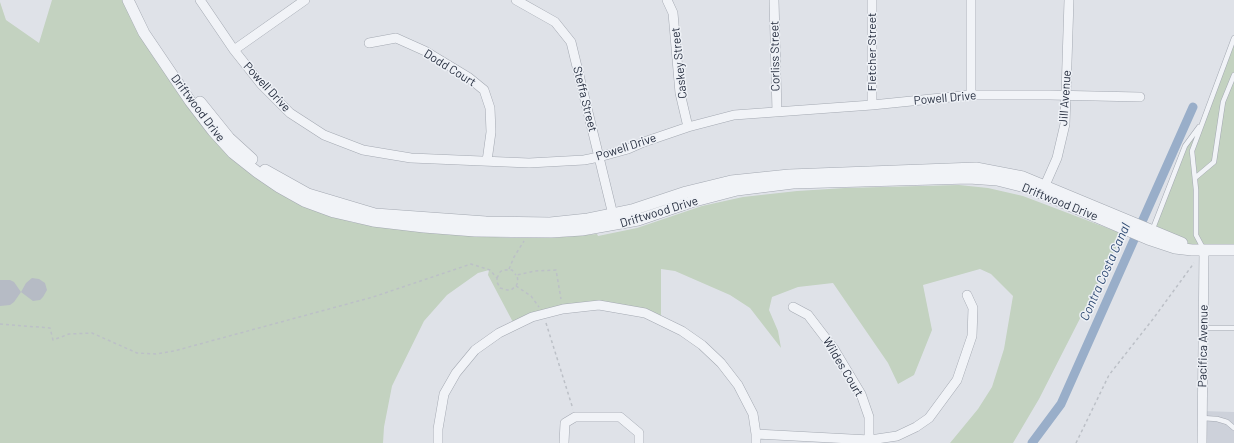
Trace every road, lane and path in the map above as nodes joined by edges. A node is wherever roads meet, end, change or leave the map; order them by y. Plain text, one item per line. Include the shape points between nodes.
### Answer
1 (128, 0) edge
2 (135, 0) edge
3 (200, 0) edge
4 (305, 0) edge
5 (516, 0) edge
6 (667, 0) edge
7 (774, 0) edge
8 (872, 0) edge
9 (971, 0) edge
10 (1069, 0) edge
11 (1234, 38) edge
12 (369, 43) dead end
13 (234, 50) junction
14 (1234, 75) edge
15 (971, 95) junction
16 (1067, 95) junction
17 (1140, 97) dead end
18 (872, 105) junction
19 (777, 112) junction
20 (1203, 122) junction
21 (688, 127) junction
22 (599, 157) junction
23 (487, 161) junction
24 (1195, 178) junction
25 (1043, 190) junction
26 (612, 213) junction
27 (616, 225) junction
28 (531, 232) junction
29 (1150, 235) junction
30 (1204, 250) junction
31 (1234, 250) edge
32 (1195, 262) dead end
33 (509, 269) junction
34 (517, 275) junction
35 (497, 278) junction
36 (516, 286) junction
37 (967, 295) dead end
38 (793, 307) dead end
39 (562, 309) junction
40 (543, 313) junction
41 (0, 324) edge
42 (1203, 328) junction
43 (1234, 328) edge
44 (575, 417) junction
45 (1202, 418) junction
46 (1234, 428) edge
47 (756, 438) edge
48 (870, 442) edge
49 (438, 443) edge
50 (564, 443) edge
51 (639, 443) edge
52 (1076, 443) edge
53 (1202, 443) edge

1 - 28 street, Driftwood Drive via 144,33 213,131 233,153 257,172 304,201 334,212 373,221 424,228
2 - 26 street, Driftwood Drive via 148,28 199,102 229,138 260,166 308,194 375,214 454,220 550,223 588,219
3 - 13 street, Powell Drive
4 - 13 street
5 - 22 street, Steffa Street via 555,22 572,42
6 - 21 street, Caskey Street via 673,13 680,93
7 - 19 street, Corliss Street
8 - 18 street, Fletcher Street
9 - 15 street
10 - 16 street, Jill Avenue
11 - 20 lane
12 - 23 street, Dodd Court via 396,38 425,51 468,77 484,90 490,108 491,132
13 - 23 street, Powell Drive via 261,84 290,113 324,135 362,150 411,158
14 - 24 lane via 1223,102 1214,162
15 - 16 street, Powell Drive
15 - 18 street, Powell Drive
16 - 17 street, Powell Drive
16 - 25 street, Jill Avenue via 1064,131 1057,158
18 - 19 street, Powell Drive
19 - 21 street, Powell Drive via 734,115
20 - 24 lane via 1192,152
20 - 29 lane via 1185,146
21 - 22 street, Powell Drive
22 - 23 street, Powell Drive via 529,163
22 - 26 street, Steffa Street
24 - 30 lane via 1196,235
25 - 26 street, Driftwood Drive via 1023,177 976,168 788,175 731,181 686,192 632,210
25 - 27 street, Driftwood Drive via 997,180 969,178 793,183 738,190
25 - 29 street, Driftwood Drive
26 - 27 street, Steffa Street
27 - 28 street, Driftwood Drive via 582,230
28 - 33 path
29 - 30 street, Driftwood Drive
30 - 31 street, Driftwood Drive
30 - 42 street, Pacifica Avenue
32 - 52 path via 1109,375
33 - 34 path
33 - 35 path via 500,272
34 - 36 path
34 - 39 path via 556,270
35 - 36 path via 498,285 504,290 511,290
35 - 41 path via 490,270 471,264 373,297 156,354 137,353 92,333 69,334 53,340 50,328
36 - 40 path via 531,296
37 - 48 street via 974,308 972,336 957,380 929,418 896,436
38 - 48 street, Wildes Court via 808,315 834,349 861,394 868,417
39 - 40 street
39 - 47 street via 599,305 645,313 682,331 716,358 738,385 753,414
40 - 44 path
40 - 49 street via 499,333 475,350 456,373 444,394
42 - 43 lane
42 - 45 street, Pacifica Avenue
44 - 50 street via 565,423
44 - 51 street via 620,416 639,433
45 - 46 lane via 1227,422
45 - 53 street, Pacifica Avenue
47 - 48 street

